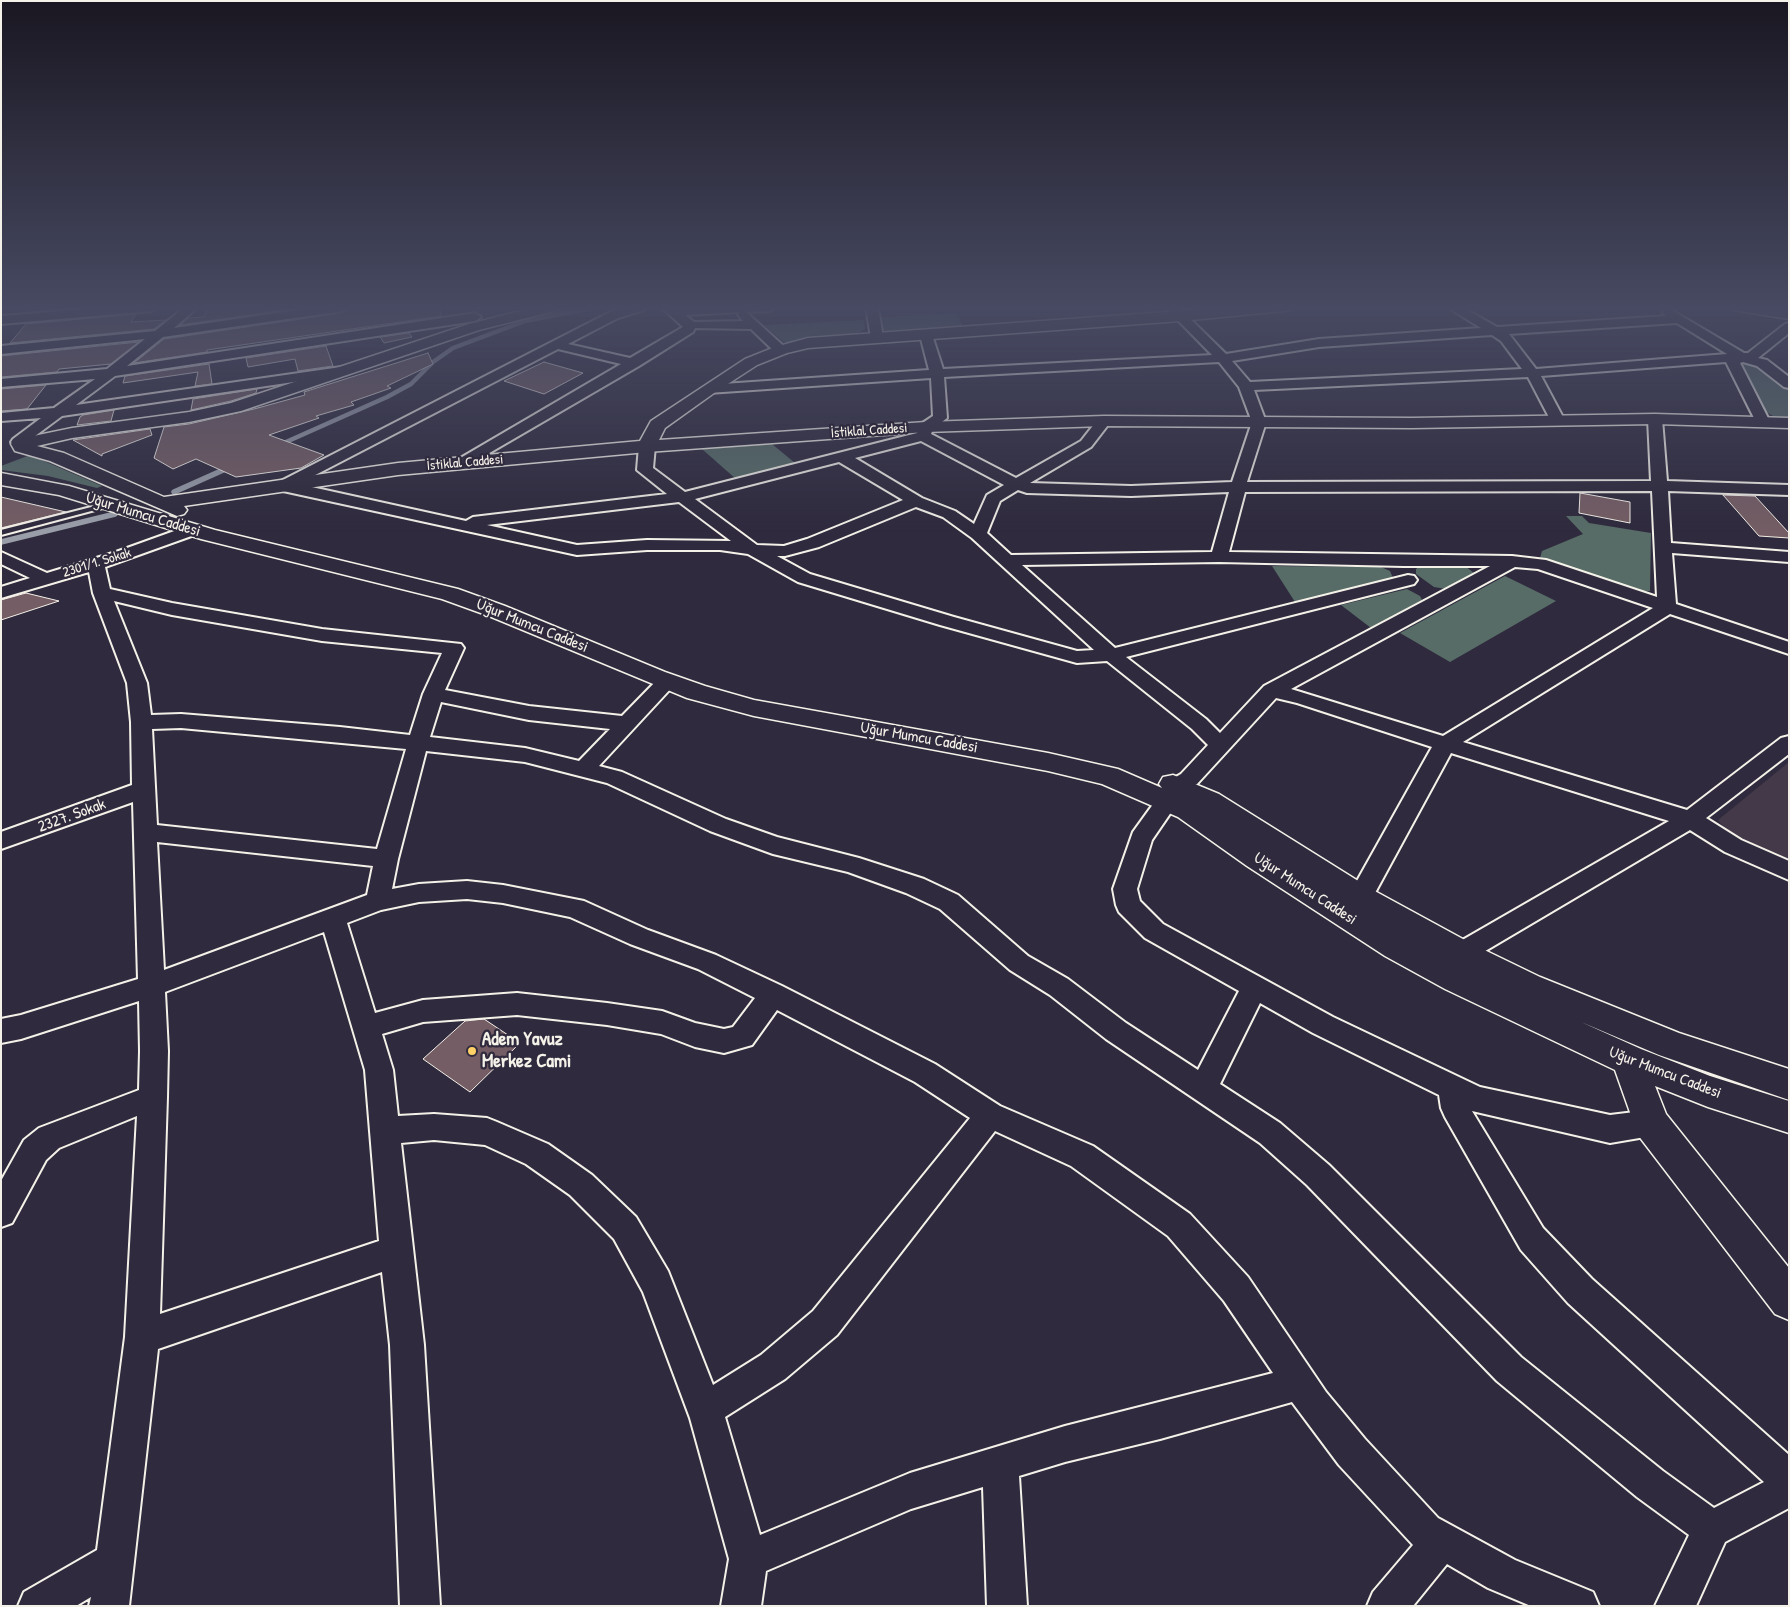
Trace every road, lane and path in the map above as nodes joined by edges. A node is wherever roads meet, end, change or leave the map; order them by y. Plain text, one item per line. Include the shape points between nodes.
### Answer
1 (99, 382) edge
2 (266, 382) edge
3 (313, 382) edge
4 (484, 382) edge
5 (601, 382) edge
6 (719, 382) edge
7 (808, 382) edge
8 (938, 382) edge
9 (1243, 382) edge
10 (1334, 382) edge
11 (1537, 382) edge
12 (1743, 382) edge
13 (1246, 386) junction
14 (708, 389) junction
15 (60, 412) junction
16 (1, 418) edge
17 (1655, 419) junction
18 (1104, 421) junction
19 (1558, 421) junction
20 (1260, 422) junction
21 (1763, 422) junction
22 (1789, 424) edge
23 (924, 432) junction
24 (15, 444) edge
25 (647, 446) junction
26 (842, 456) junction
27 (462, 463) junction
28 (1, 464) edge
29 (1, 479) edge
30 (1015, 484) junction
31 (283, 486) junction
32 (1660, 486) junction
33 (1238, 487) junction
34 (1789, 490) edge
35 (684, 497) junction
36 (916, 501) junction
37 (162, 503) junction
38 (110, 505) junction
39 (453, 524) junction
40 (191, 530) junction
41 (1, 533) edge
42 (978, 534) junction
43 (1663, 547) junction
44 (753, 550) junction
45 (1, 557) edge
46 (1219, 557) junction
47 (1789, 557) edge
48 (1006, 560) junction
49 (1404, 561) junction
50 (1512, 561) junction
51 (96, 564) junction
52 (46, 579) junction
53 (1408, 580) junction
54 (1, 593) edge
55 (102, 593) junction
56 (1440, 600) junction
57 (1667, 608) junction
58 (1789, 648) edge
59 (1111, 655) junction
60 (667, 681) junction
61 (1271, 691) junction
62 (433, 694) junction
63 (142, 722) junction
64 (628, 724) junction
65 (418, 742) junction
66 (1789, 743) edge
67 (1219, 744) junction
68 (1445, 744) junction
69 (584, 769) junction
70 (144, 790) junction
71 (1172, 794) junction
72 (1690, 819) junction
73 (146, 832) junction
74 (1, 842) edge
75 (386, 859) junction
76 (1789, 872) edge
77 (1360, 897) junction
78 (378, 901) junction
79 (332, 919) junction
80 (1461, 953) junction
81 (152, 986) junction
82 (1254, 987) junction
83 (773, 994) junction
84 (367, 1027) junction
85 (1, 1031) edge
86 (1629, 1060) junction
87 (1789, 1085) edge
88 (1204, 1087) junction
89 (1453, 1087) junction
90 (153, 1097) junction
91 (990, 1115) junction
92 (1789, 1117) edge
93 (1651, 1123) junction
94 (385, 1130) junction
95 (1, 1212) edge
96 (396, 1251) junction
97 (1789, 1300) edge
98 (142, 1337) junction
99 (1300, 1383) junction
100 (705, 1410) junction
101 (1000, 1463) junction
102 (1789, 1480) edge
103 (1789, 1488) edge
104 (1712, 1529) junction
105 (1443, 1540) junction
106 (748, 1559) junction
107 (115, 1561) junction
108 (38, 1606) edge
109 (109, 1606) edge
110 (420, 1606) edge
111 (741, 1606) edge
112 (1007, 1606) edge
113 (1387, 1606) edge
114 (1580, 1606) edge
115 (1675, 1606) edge

1 - 15 street
2 - 15 street
3 - 24 street via 215,412
4 - 31 street
5 - 27 street
6 - 14 street
7 - 14 street
8 - 23 street via 940,418
9 - 13 street
10 - 13 street
11 - 19 street
12 - 21 street
13 - 20 street
14 - 25 street via 657,426
15 - 16 street
15 - 24 street
17 - 19 street, İstiklal Caddesi
17 - 21 street, İstiklal Caddesi
17 - 32 street
18 - 20 street, İstiklal Caddesi
18 - 23 street, İstiklal Caddesi
18 - 30 street via 1086,444
19 - 20 street, İstiklal Caddesi
20 - 33 street
21 - 22 street, İstiklal Caddesi
23 - 25 street, İstiklal Caddesi
23 - 26 street
23 - 30 street
24 - 28 street via 21,451
24 - 37 street, Uğur Mumcu Caddesi via 58,457
25 - 27 street, İstiklal Caddesi
25 - 35 street via 645,470
26 - 35 street
26 - 36 street
27 - 31 street, İstiklal Caddesi
29 - 38 street, Uğur Mumcu Caddesi via 62,490
30 - 33 street via 1027,488 1079,491
30 - 42 street via 993,498
31 - 37 street, İstiklal Caddesi
31 - 39 street
32 - 33 street
32 - 34 street
32 - 43 street
33 - 46 street
35 - 39 street
35 - 44 street
36 - 42 street via 949,514
36 - 44 street via 812,543 785,551
37 - 71 street, Uğur Mumcu Caddesi via 207,522 489,594 660,662 720,682 1059,748 1129,767
38 - 40 street, Uğur Mumcu Caddesi
38 - 41 lane
39 - 44 street via 578,550 647,545 720,545
40 - 51 street, 2301/1. Sokak
40 - 60 street, Uğur Mumcu Caddesi via 450,594
42 - 48 street
43 - 47 street
43 - 57 street
44 - 59 street via 804,578 947,621 1077,656
45 - 52 street
46 - 48 street
46 - 49 street
48 - 59 street
49 - 50 street
49 - 53 street
50 - 56 street
50 - 57 street via 1540,564
51 - 52 street, 2301/1. Sokak
51 - 55 street
52 - 54 street, 2301/1. Sokak
53 - 56 street
53 - 59 street
55 - 62 street via 172,610 322,636 454,648
55 - 63 street via 138,683
56 - 61 street
57 - 58 street
57 - 68 street
59 - 67 street via 1199,724
60 - 64 street
60 - 71 street, Uğur Mumcu Caddesi via 754,708 1076,768
61 - 67 street
61 - 68 street via 1301,697
62 - 64 street via 529,713
62 - 65 street
63 - 65 street via 181,721
63 - 70 street
64 - 69 street
65 - 69 street via 524,755
65 - 75 street
66 - 72 street
67 - 71 street
68 - 72 street
68 - 77 street
69 - 88 street via 614,777 773,845 851,864 949,902 1019,963
70 - 73 street
70 - 74 street, 2327. Sokak
71 - 77 street, Uğur Mumcu Caddesi via 1209,801
71 - 82 street via 1141,838 1125,889 1128,905 1154,931
71 - 86 street, Uğur Mumcu Caddesi via 1188,810 1257,858 1396,947 1456,980
72 - 76 street via 1733,846
72 - 80 street
73 - 75 street
73 - 81 street
75 - 78 street
77 - 80 street, Uğur Mumcu Caddesi
78 - 79 street
78 - 83 street via 419,893 467,890 575,908 639,937 707,962
79 - 81 street
79 - 84 street
80 - 87 street, Uğur Mumcu Caddesi via 1529,986 1671,1046
81 - 85 street
81 - 90 street
82 - 88 street
82 - 89 street via 1323,1025
83 - 84 street via 742,1037 724,1041 662,1023 517,1004 423,1011
83 - 91 street via 925,1073
84 - 94 street via 379,1070
86 - 92 street, Uğur Mumcu Caddesi via 1708,1091
86 - 93 street
88 - 104 street via 1270,1132 1318,1175 1509,1369 1650,1484
89 - 93 street via 1476,1099 1610,1129
89 - 102 street via 1455,1108 1532,1239 1580,1291
90 - 95 street via 49,1138 35,1150
90 - 98 street
91 - 99 street via 1082,1156 1179,1226 1236,1289
91 - 100 street via 825,1323 773,1367
93 - 97 street
94 - 96 street
94 - 100 street via 434,1127 488,1132 537,1154 581,1185 625,1228 656,1283
96 - 98 street
96 - 110 street via 407,1345
98 - 107 street
99 - 101 street
99 - 105 street via 1352,1452 1425,1531
100 - 106 street
101 - 106 street via 910,1491
101 - 112 street
103 - 104 street
104 - 115 street
105 - 113 street
105 - 114 street via 1502,1574
106 - 111 street
107 - 108 street
107 - 109 street

